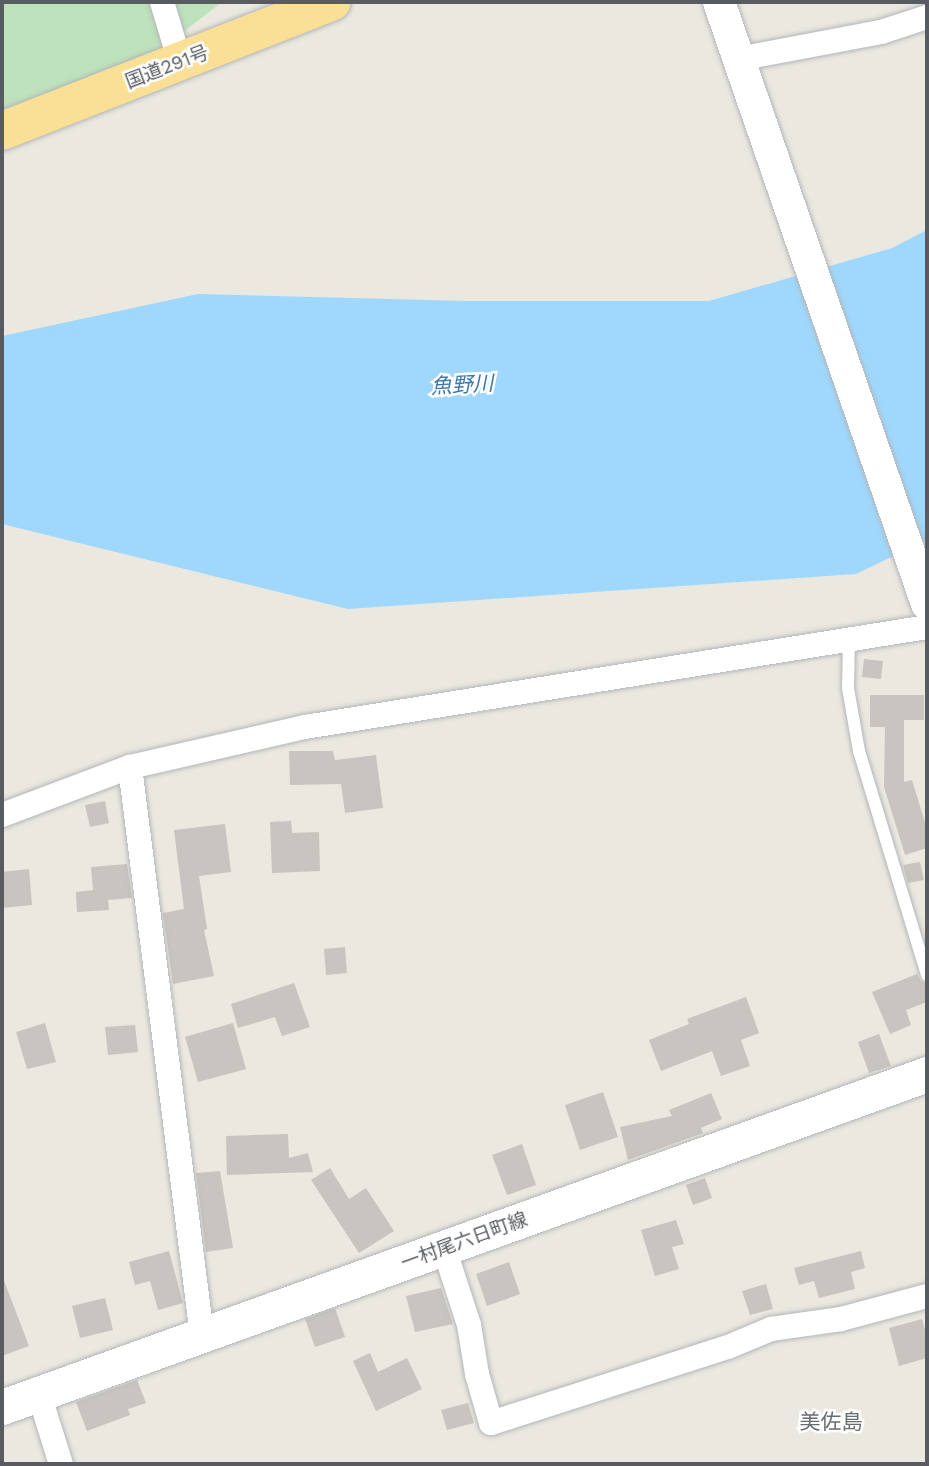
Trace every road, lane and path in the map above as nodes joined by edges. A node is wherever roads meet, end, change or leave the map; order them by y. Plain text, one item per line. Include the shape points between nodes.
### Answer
1 (162, 2) edge
2 (332, 2) edge
3 (719, 2) edge
4 (927, 17) edge
5 (738, 58) junction
6 (180, 62) junction
7 (2, 131) edge
8 (927, 604) edge
9 (927, 627) edge
10 (849, 638) junction
11 (130, 767) junction
12 (2, 816) edge
13 (927, 975) edge
14 (927, 1074) edge
15 (444, 1248) junction
16 (927, 1296) edge
17 (202, 1335) junction
18 (39, 1394) junction
19 (2, 1407) edge
20 (61, 1464) edge

1 - 6 street
2 - 6 highway, 国道291号
3 - 5 street
4 - 5 street via 881,32
5 - 8 street
6 - 7 highway, 国道291号
9 - 10 street
10 - 11 street via 305,727
10 - 13 lane via 848,688 859,751
11 - 12 street
11 - 17 street
14 - 15 main road, 一村尾六日町線
15 - 16 street via 469,1325 491,1423 771,1329 841,1319
15 - 17 main road, 一村尾六日町線
17 - 18 main road, 一村尾六日町線
18 - 19 main road, 一村尾六日町線
18 - 20 street

